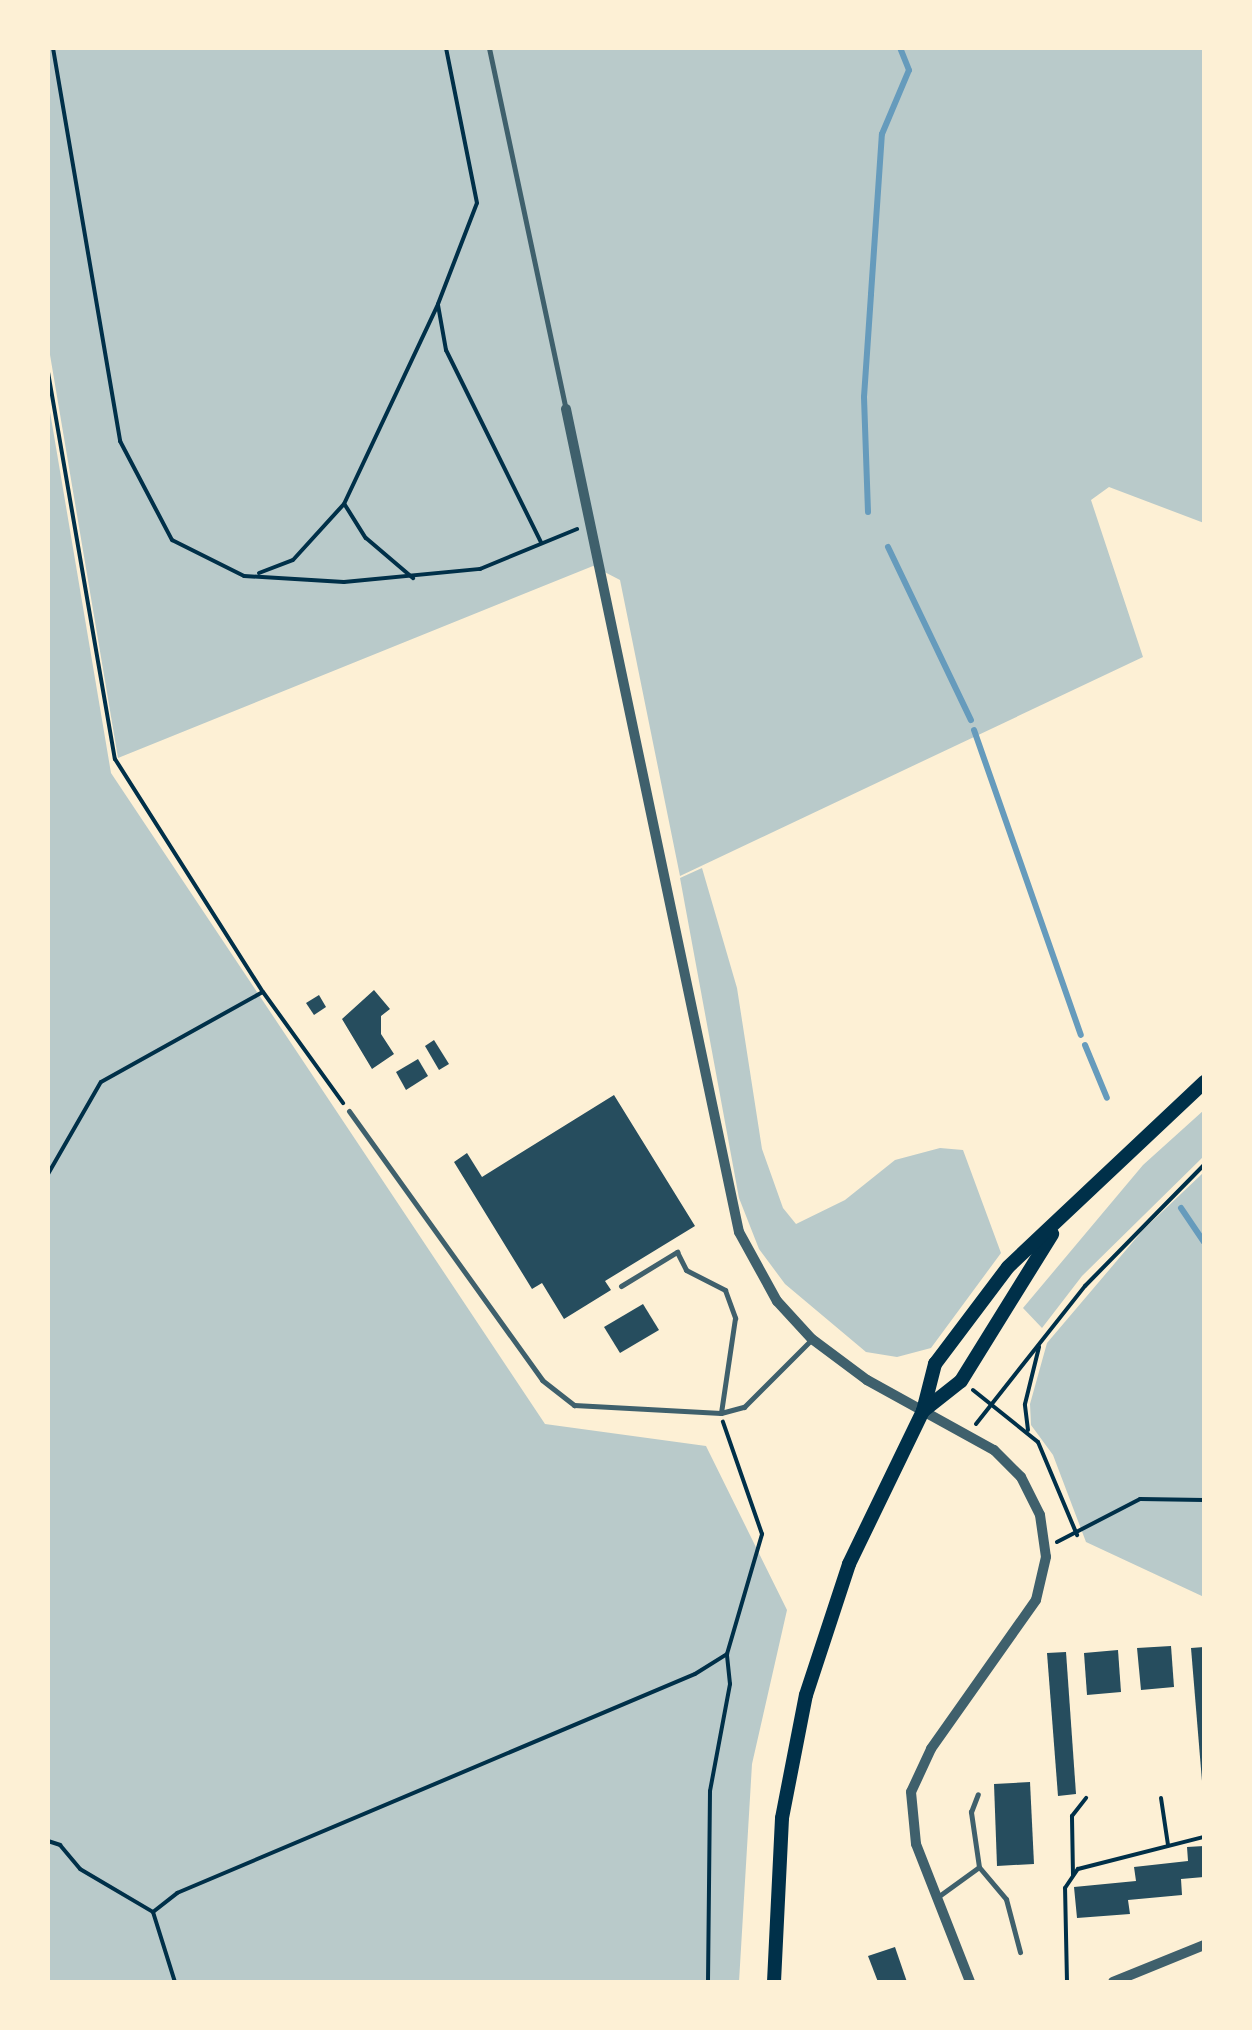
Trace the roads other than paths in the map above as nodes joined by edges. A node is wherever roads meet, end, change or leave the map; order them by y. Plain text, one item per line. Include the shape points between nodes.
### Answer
1 (488, 48) edge
2 (566, 409) joint
3 (1204, 1082) edge
4 (348, 1111) road end
5 (1058, 1224) junction
6 (621, 1286) dead end
7 (812, 1339) junction
8 (923, 1411) junction
9 (721, 1413) junction
10 (978, 1794) dead end
11 (979, 1867) junction
12 (937, 1898) junction
13 (1204, 1946) edge
14 (1020, 1952) dead end
15 (774, 1982) edge
16 (970, 1982) edge
17 (1113, 1982) edge

1 - 2 lane
2 - 7 street via 728,1195 762,1277
3 - 5 main road
4 - 9 lane via 556,1395 574,1405
5 - 8 main road via 961,1381
5 - 8 main road via 1008,1266 955,1335 935,1364
6 - 9 lane via 676,1252 686,1270 725,1290 735,1318
7 - 8 street
7 - 9 lane via 744,1406
8 - 12 street via 1021,1477 1046,1543 1043,1580 1031,1609 916,1777 912,1832
8 - 15 main road via 856,1547 806,1695 782,1818
10 - 11 lane via 971,1812
11 - 12 lane
11 - 14 lane via 1006,1899
12 - 16 street
13 - 17 street

